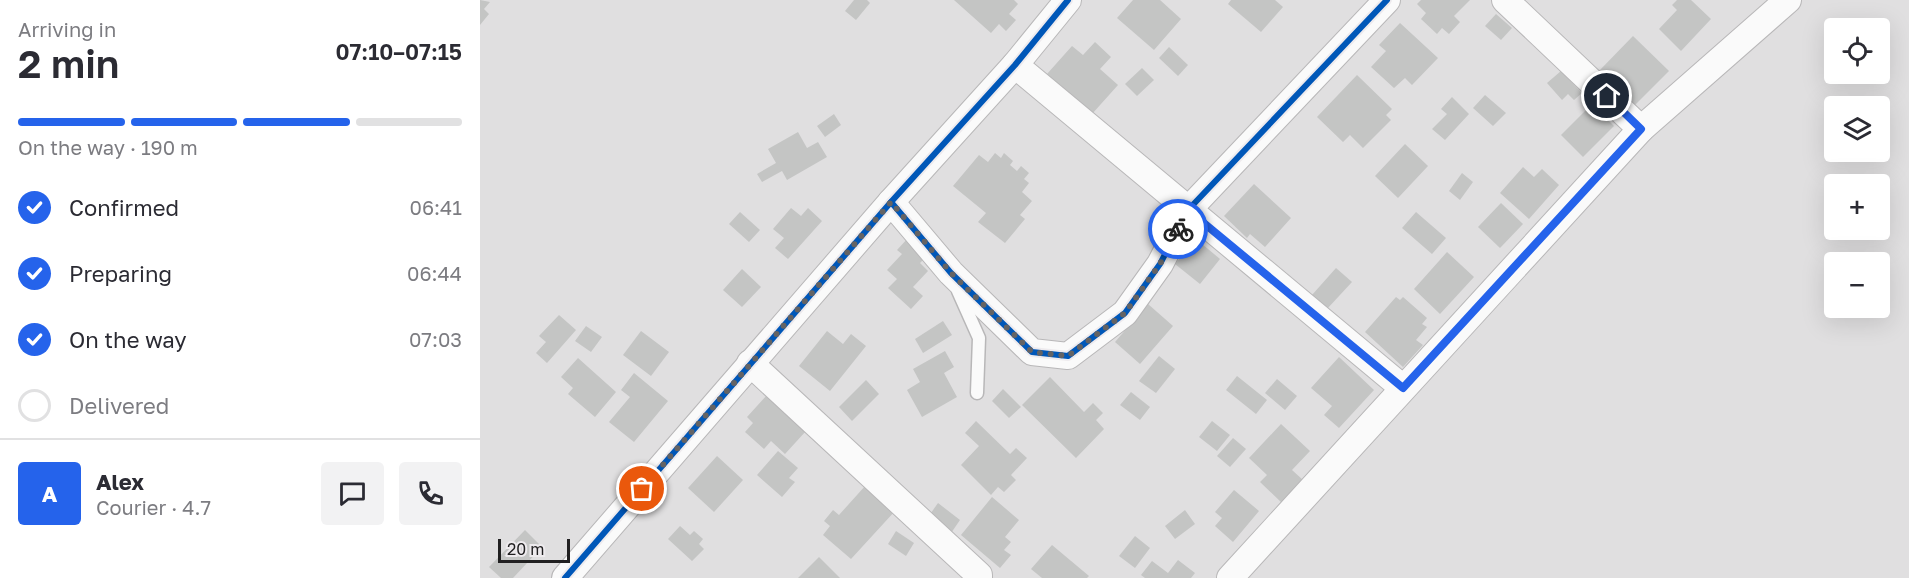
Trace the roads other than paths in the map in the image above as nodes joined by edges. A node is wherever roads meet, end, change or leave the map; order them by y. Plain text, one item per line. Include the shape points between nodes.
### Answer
1 (1067, 0) edge
2 (1387, 0) edge
3 (1505, 0) edge
4 (1788, 0) edge
5 (1015, 65) junction
6 (1641, 129) junction
7 (891, 202) junction
8 (1188, 210) junction
9 (951, 273) junction
10 (750, 363) junction
11 (1403, 388) junction
12 (977, 393) dead end
13 (565, 578) edge
14 (979, 578) edge
15 (1230, 578) edge

1 - 5 street
2 - 8 street
3 - 6 street
4 - 6 street
5 - 7 street
5 - 8 street
6 - 11 street
7 - 9 street
7 - 10 street
8 - 9 street via 1160,264 1125,313 1068,356 1032,352
8 - 11 street
9 - 12 lane via 979,338
10 - 13 street
10 - 14 street
11 - 15 street

